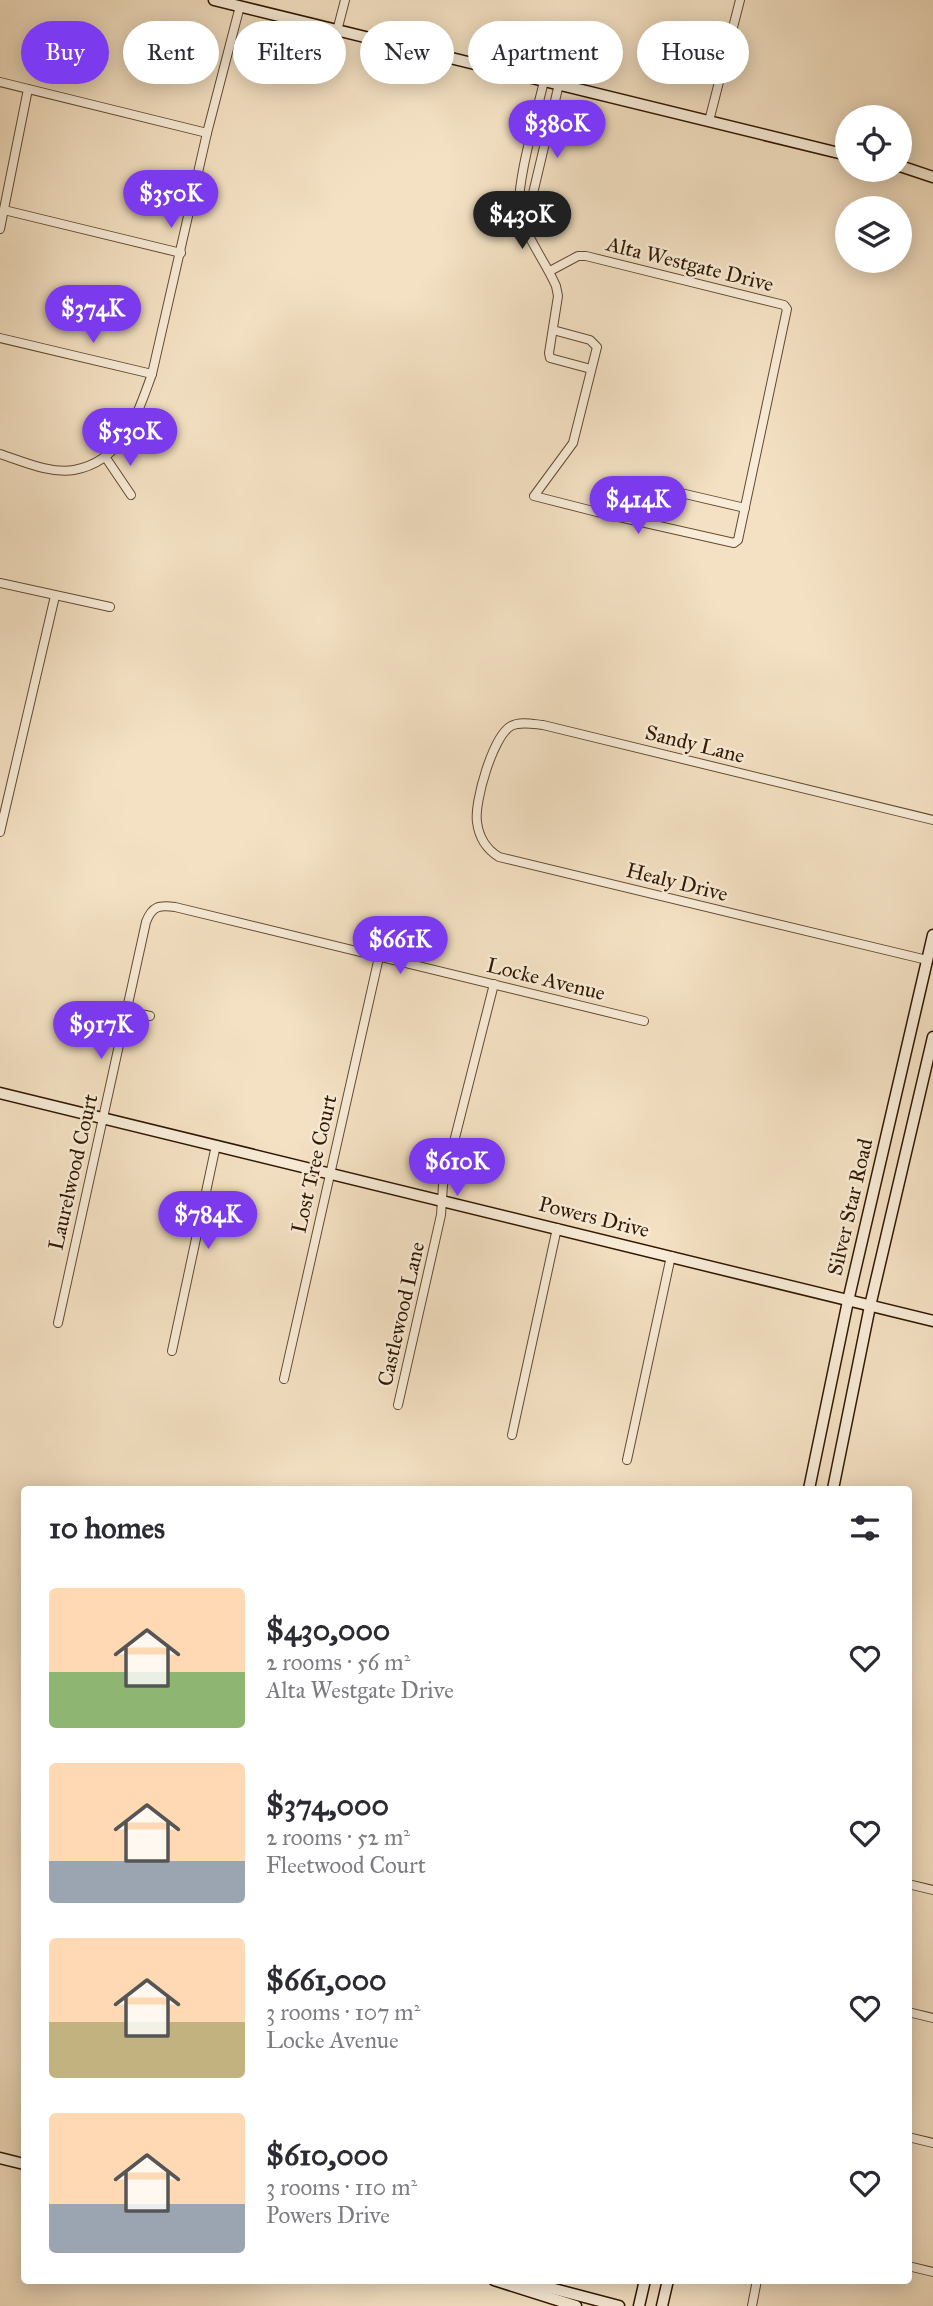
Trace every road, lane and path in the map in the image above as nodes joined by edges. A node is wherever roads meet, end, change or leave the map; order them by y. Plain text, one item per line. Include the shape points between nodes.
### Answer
1 (215, 0) edge
2 (345, 0) edge
3 (740, 0) edge
4 (240, 6) junction
5 (299, 21) edge
6 (340, 21) edge
7 (346, 33) edge
8 (468, 63) edge
9 (0, 82) edge
10 (543, 84) edge
11 (559, 84) joint
12 (28, 89) junction
13 (709, 121) junction
14 (207, 134) junction
15 (835, 152) edge
16 (912, 166) edge
17 (933, 168) edge
18 (912, 169) edge
19 (933, 177) edge
20 (4, 210) junction
21 (525, 227) junction
22 (0, 229) edge
23 (181, 253) junction
24 (550, 271) junction
25 (553, 330) junction
26 (0, 338) edge
27 (592, 369) junction
28 (152, 374) junction
29 (0, 454) edge
30 (106, 458) junction
31 (131, 495) dead end
32 (745, 508) junction
33 (655, 525) junction
34 (0, 583) edge
35 (55, 596) junction
36 (110, 607) dead end
37 (484, 783) joint
38 (933, 820) edge
39 (0, 832) edge
40 (155, 908) joint
41 (933, 935) edge
42 (379, 957) junction
43 (927, 960) junction
44 (494, 984) junction
45 (127, 1012) junction
46 (150, 1016) dead end
47 (644, 1021) dead end
48 (933, 1037) edge
49 (0, 1093) edge
50 (103, 1118) junction
51 (216, 1145) junction
52 (330, 1173) junction
53 (442, 1200) junction
54 (557, 1228) junction
55 (671, 1256) junction
56 (848, 1301) junction
57 (870, 1306) junction
58 (933, 1321) edge
59 (58, 1323) dead end
60 (172, 1351) dead end
61 (284, 1379) dead end
62 (398, 1405) dead end
63 (512, 1435) dead end
64 (815, 1459) junction
65 (627, 1461) dead end
66 (810, 1486) edge
67 (818, 1486) edge
68 (834, 1486) edge
69 (912, 1885) edge
70 (933, 1890) edge
71 (912, 2013) edge
72 (933, 2018) edge
73 (912, 2138) edge
74 (933, 2143) edge
75 (0, 2158) edge
76 (21, 2163) edge
77 (912, 2267) edge
78 (933, 2272) edge
79 (507, 2284) edge
80 (535, 2284) edge
81 (644, 2284) edge
82 (667, 2284) edge
83 (756, 2284) edge
84 (576, 2306) edge
85 (619, 2306) edge
86 (639, 2306) edge
87 (662, 2306) edge
88 (752, 2306) edge

1 - 4 main road
2 - 6 street
3 - 13 street
4 - 5 main road
4 - 14 street
7 - 8 main road
9 - 12 street
10 - 21 street via 520,191 519,211
11 - 13 main road
11 - 21 street
12 - 14 street
12 - 20 street
13 - 15 main road
14 - 23 street
16 - 17 main road
18 - 19 main road
20 - 22 street
20 - 23 street
21 - 24 street
23 - 28 street
24 - 25 street via 558,296
24 - 32 street, Alta Westgate Drive via 586,256 784,305 788,313
25 - 27 street, Alta Westgate Drive via 594,342
25 - 27 street via 551,358
26 - 28 street
27 - 33 street, Alta Westgate Drive via 573,443 534,496
28 - 30 street via 127,436
29 - 30 street via 73,470
30 - 31 street
32 - 33 street via 668,490
32 - 33 street, Alta Westgate Drive via 734,543
34 - 35 street
35 - 36 street
35 - 39 street
37 - 38 street, Sandy Lane via 499,738 511,726 526,723
37 - 43 street, Healy Drive via 477,820 482,841 499,857
40 - 42 street, Locke Avenue via 175,907
40 - 45 street, Laurelwood Court via 146,922
41 - 43 main road, Silver Star Road
42 - 44 street, Locke Avenue
42 - 52 street, Lost Tree Court
43 - 56 main road, Silver Star Road
44 - 47 street, Locke Avenue
44 - 53 street, Castlewood Lane
45 - 46 street
45 - 50 street, Laurelwood Court
48 - 57 main road, Silver Star Road
49 - 50 main road, Powers Drive
50 - 51 main road, Powers Drive
50 - 59 street, Laurelwood Court
51 - 52 main road, Powers Drive
51 - 60 street
52 - 53 main road, Powers Drive
52 - 61 street, Lost Tree Court
53 - 54 main road, Powers Drive
53 - 62 street, Castlewood Lane
54 - 55 main road, Powers Drive
54 - 63 street
55 - 56 main road, Powers Drive
55 - 65 street
56 - 57 main road, Powers Drive
56 - 64 main road, Silver Star Road
57 - 58 main road, Powers Drive
57 - 68 main road, Silver Star Road
64 - 66 main road, Silver Star Road
64 - 67 main road
69 - 70 street
71 - 72 street
73 - 74 street
75 - 76 main road
77 - 78 street
79 - 84 main road
80 - 85 main road
81 - 86 main road
82 - 87 main road
83 - 88 street

